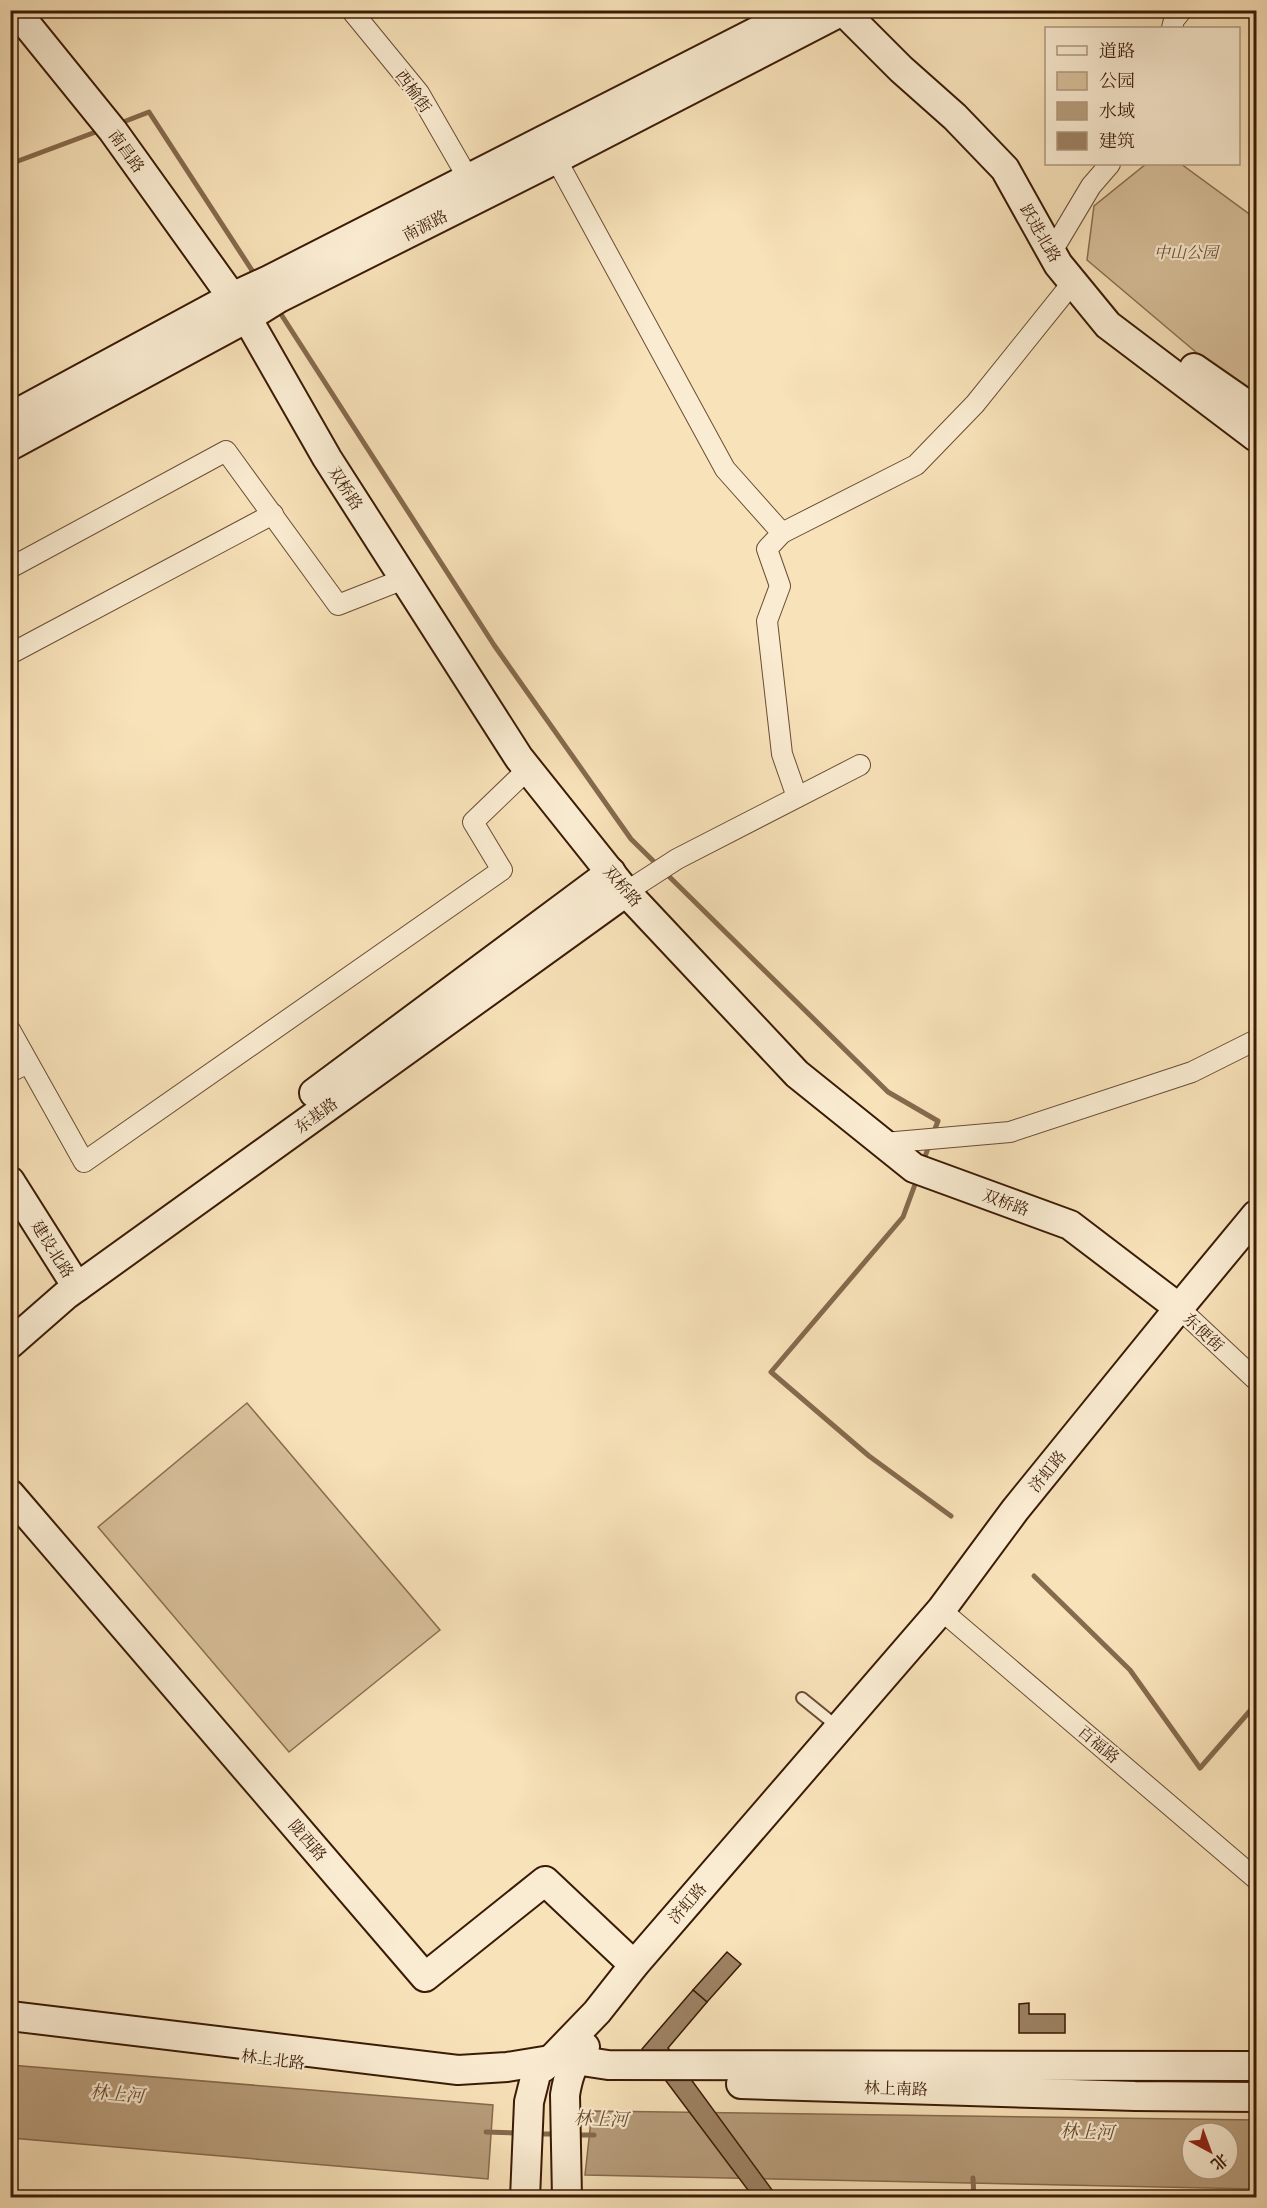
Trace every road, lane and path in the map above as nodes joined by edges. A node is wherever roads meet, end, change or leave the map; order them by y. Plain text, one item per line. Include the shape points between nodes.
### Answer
1 (15, 10) edge
2 (351, 10) edge
3 (800, 10) edge
4 (1182, 10) edge
5 (849, 11) edge
6 (1172, 27) edge
7 (556, 159) junction
8 (1109, 165) edge
9 (468, 178) junction
10 (1057, 243) junction
11 (1073, 282) junction
12 (240, 308) junction
13 (1257, 411) edge
14 (10, 417) edge
15 (1257, 437) edge
16 (10, 446) edge
17 (273, 514) junction
18 (782, 533) junction
19 (10, 568) edge
20 (404, 579) junction
21 (10, 654) edge
22 (860, 765) dead end
23 (528, 769) junction
24 (797, 797) junction
25 (618, 882) junction
26 (10, 1030) edge
27 (1257, 1040) edge
28 (19, 1067) edge
29 (884, 1143) junction
30 (10, 1181) edge
31 (10, 1203) edge
32 (1257, 1215) edge
33 (68, 1284) junction
34 (1179, 1308) junction
35 (10, 1323) edge
36 (10, 1344) edge
37 (1257, 1380) edge
38 (10, 1494) edge
39 (941, 1610) junction
40 (802, 1698) dead end
41 (839, 1728) junction
42 (1257, 1879) edge
43 (634, 1965) junction
44 (10, 2016) edge
45 (10, 2028) edge
46 (1257, 2066) edge
47 (552, 2076) junction
48 (1257, 2097) edge
49 (525, 2198) edge
50 (567, 2198) edge

1 - 12 main road, 南昌路 via 113,131
2 - 9 street, 西榆街 via 419,93
3 - 9 main road, 南源路
4 - 6 street
5 - 7 main road, 南源路
5 - 10 main road, 跃进北路 via 1020,163
5 - 11 main road, 跃进北路 via 901,69 1005,169 1058,264
7 - 12 main road, 南源路 via 279,298
7 - 18 street via 725,469
8 - 10 street via 1091,186
9 - 12 main road, 南源路 via 269,280
10 - 13 main road, 跃进北路 via 1124,321
11 - 15 main road, 跃进北路 via 1108,325
11 - 18 street via 975,404 916,465
12 - 14 main road, 南源路
12 - 16 main road, 南源路
12 - 20 main road, 双桥路 via 327,458
17 - 19 street via 226,451
17 - 20 street via 338,605
17 - 21 street
18 - 24 street via 767,549 780,586 767,621 782,754
20 - 23 main road, 双桥路
22 - 24 street
23 - 25 main road, 双桥路
23 - 28 street via 473,822 502,870 84,1162
24 - 25 street via 677,859
25 - 29 main road, 双桥路 via 797,1074
25 - 33 main road, 东基路
26 - 28 street
27 - 29 street via 1192,1072 1010,1132
29 - 34 main road, 双桥路 via 914,1168 1070,1225
30 - 33 main road, 建设北路
31 - 33 main road, 建设北路 via 44,1258
32 - 34 main road, 济虹路
33 - 35 main road, 东基路
33 - 36 main road, 东基路
34 - 37 street, 东便街
34 - 39 main road, 济虹路 via 1015,1510
38 - 43 main road, 陇西路 via 425,1977 545,1881
39 - 41 main road, 济虹路
39 - 42 street, 百福路
40 - 41 lane
41 - 43 main road, 济虹路
41 - 47 main road, 济虹路 via 838,1742
43 - 47 main road, 济虹路
44 - 47 main road via 458,2070 507,2067
45 - 47 main road, 林上北路 via 465,2082
46 - 47 main road via 608,2065
47 - 48 main road, 林上南路
47 - 49 main road
47 - 50 main road via 565,2107

